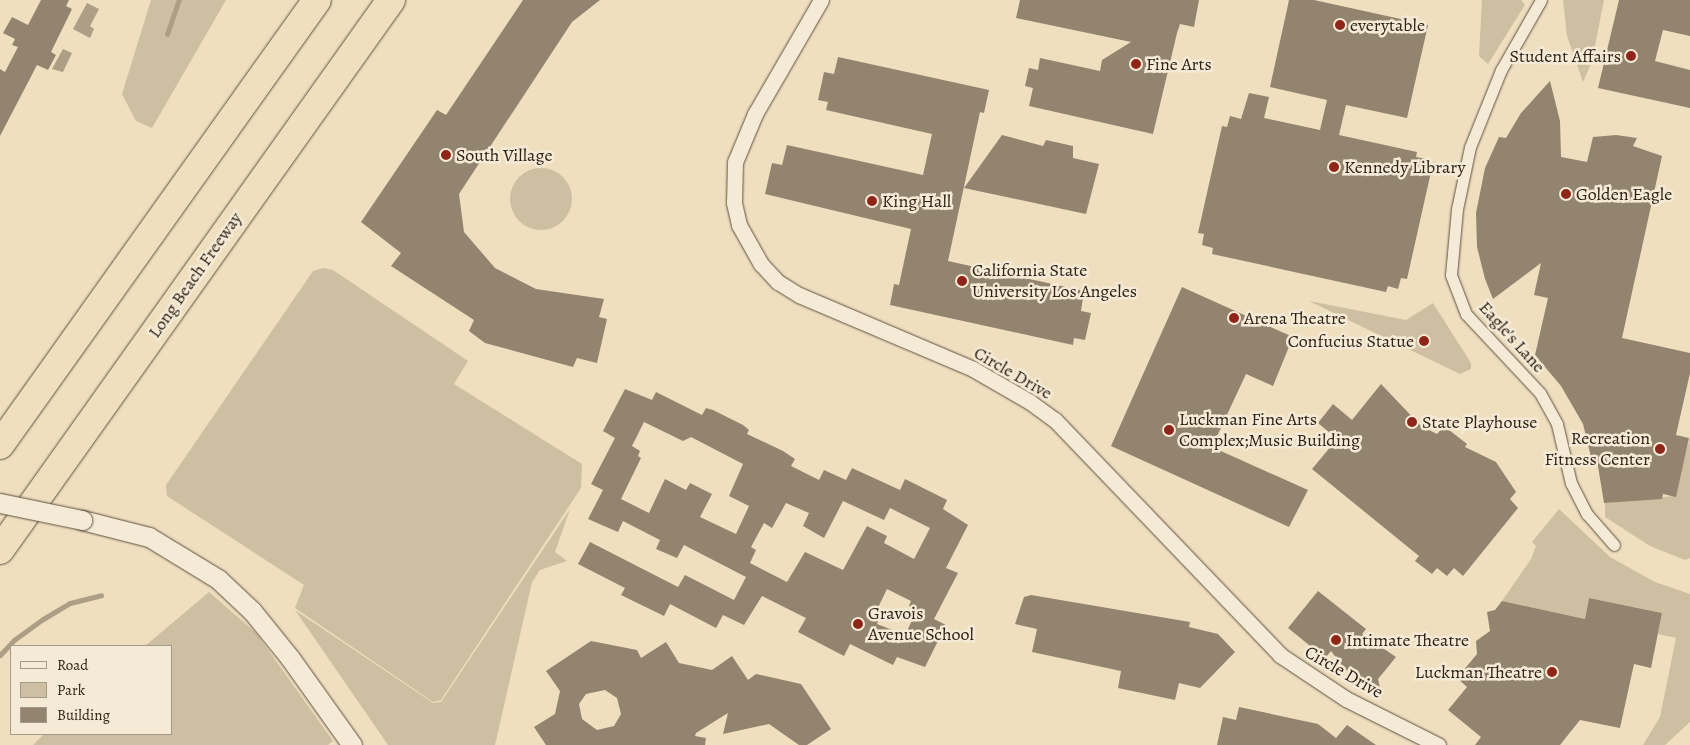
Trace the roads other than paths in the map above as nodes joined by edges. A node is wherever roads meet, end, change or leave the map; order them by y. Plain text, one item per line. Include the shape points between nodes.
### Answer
1 (317, 0) edge
2 (391, 0) edge
3 (821, 0) edge
4 (1541, 0) edge
5 (0, 445) edge
6 (0, 503) edge
7 (1614, 545) dead end
8 (0, 550) edge
9 (352, 745) edge
10 (1438, 745) edge

1 - 5 highway
2 - 8 highway, Long Beach Freeway
3 - 10 street, Circle Drive via 755,114 735,162 733,183 739,225 761,264 778,282 799,295 973,369 1030,402 1055,420 1280,655 1346,699
4 - 7 street, Eagle's Lane via 1501,70 1470,147 1457,209 1451,275 1466,314 1540,393 1557,424 1575,491 1587,514
6 - 9 street, bridge via 149,537 218,579 252,611 290,658

